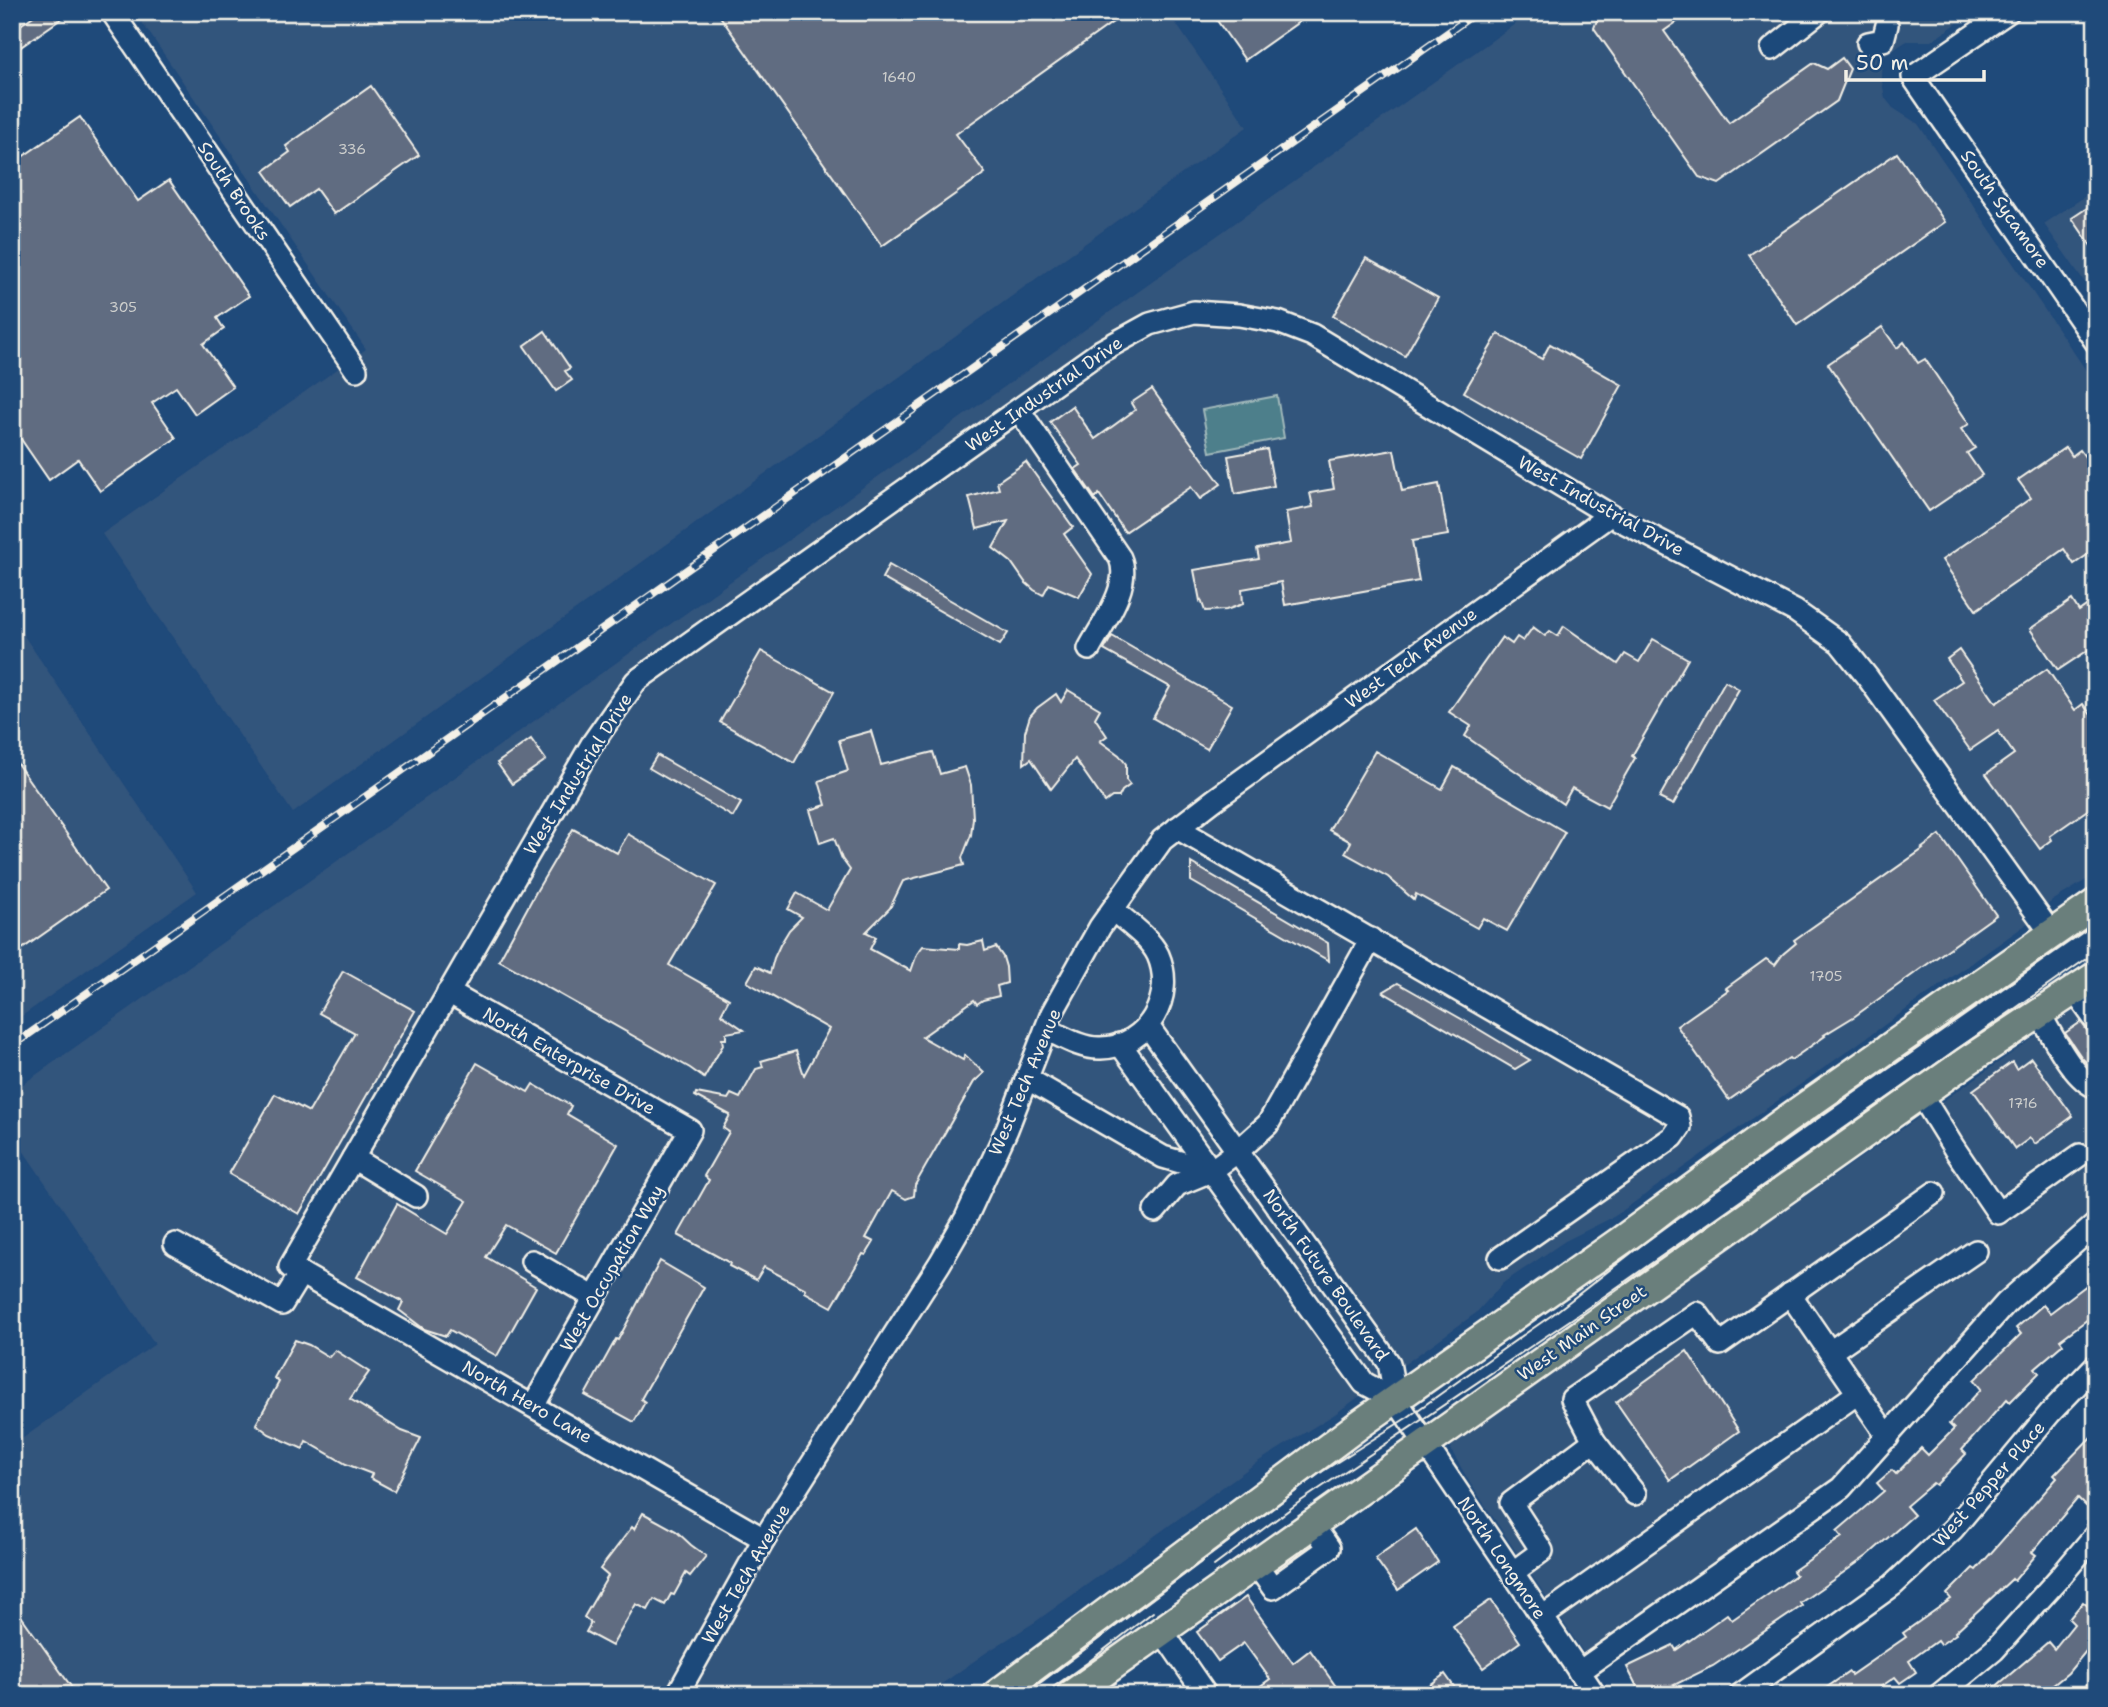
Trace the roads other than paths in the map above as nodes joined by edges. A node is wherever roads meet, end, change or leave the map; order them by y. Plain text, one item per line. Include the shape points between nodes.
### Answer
1 (113, 12) edge
2 (1818, 12) edge
3 (2008, 12) edge
4 (1887, 25) dead end
5 (1868, 43) dead end
6 (1772, 49) dead end
7 (2096, 342) edge
8 (356, 370) dead end
9 (1019, 410) junction
10 (1609, 515) junction
11 (1088, 649) dead end
12 (1177, 828) junction
13 (2096, 903) edge
14 (1112, 910) junction
15 (2051, 933) junction
16 (1371, 939) junction
17 (2085, 983) edge
18 (448, 992) junction
19 (2039, 1013) junction
20 (2096, 1021) edge
21 (1149, 1026) junction
22 (1046, 1029) junction
23 (1120, 1044) junction
24 (1028, 1079) junction
25 (2096, 1087) edge
26 (1920, 1093) junction
27 (690, 1130) joint
28 (1238, 1151) junction
29 (2080, 1155) dead end
30 (353, 1158) junction
31 (1211, 1171) junction
32 (1934, 1193) dead end
33 (416, 1196) dead end
34 (1155, 1210) dead end
35 (2096, 1224) edge
36 (175, 1244) dead end
37 (1976, 1251) dead end
38 (1500, 1258) dead end
39 (532, 1261) dead end
40 (295, 1270) junction
41 (1790, 1294) junction
42 (594, 1298) junction
43 (1830, 1352) junction
44 (2096, 1365) edge
45 (1858, 1393) junction
46 (533, 1406) junction
47 (1411, 1421) junction
48 (1888, 1437) junction
49 (1594, 1441) junction
50 (1635, 1494) dead end
51 (1312, 1524) junction
52 (2096, 1534) edge
53 (764, 1539) junction
54 (1256, 1564) junction
55 (1512, 1573) junction
56 (1542, 1618) junction
57 (1162, 1631) junction
58 (1579, 1672) junction
59 (677, 1695) edge
60 (996, 1695) edge
61 (1071, 1695) edge
62 (1206, 1695) edge
63 (1595, 1695) edge
64 (1740, 1695) edge
65 (1939, 1695) edge

1 - 8 street, South Brooks
2 - 6 street
3 - 7 street, South Sycamore via 1913,77
4 - 5 street via 1883,40
9 - 10 street, West Industrial Drive via 1101,351 1150,324 1194,312 1239,315 1278,322 1312,335
9 - 11 street via 1124,567 1122,588
9 - 18 street, West Industrial Drive via 636,681 592,744
10 - 12 street, West Tech Avenue
10 - 15 street, West Industrial Drive via 1795,611 1840,643
12 - 14 street, West Tech Avenue via 1162,840
12 - 16 street
13 - 15 main road, West Main Street
14 - 21 street via 1145,938 1163,971 1159,1010
14 - 22 street, West Tech Avenue
15 - 47 main road, West Main Street via 1622,1240
16 - 28 street via 1268,1124
16 - 38 street via 1678,1118 1680,1127 1673,1137
17 - 19 main road, West Main Street
17 - 20 street
18 - 27 street, North Enterprise Drive
18 - 30 street, West Industrial Drive
19 - 25 street via 2079,1076
19 - 26 main road, West Main Street
21 - 23 street
21 - 28 street, North Future Boulevard
22 - 23 street via 1085,1046
22 - 24 street, West Tech Avenue
23 - 31 street, North Future Boulevard
24 - 31 street via 1163,1157
24 - 53 street, West Tech Avenue via 956,1236
26 - 29 street via 1998,1213
26 - 47 main road, West Main Street
27 - 42 street, West Occupation Way
28 - 31 street
28 - 47 street, North Future Boulevard via 1389,1363
30 - 33 street
30 - 40 street, West Industrial Drive
31 - 34 street via 1177,1185
31 - 47 street, North Future Boulevard via 1364,1383
32 - 41 street
35 - 48 street via 2006,1303
36 - 40 street, West Industrial Drive via 282,1304
37 - 43 street
39 - 42 street
40 - 46 street, North Hero Lane
41 - 43 street
41 - 49 street via 1720,1344 1697,1313 1572,1399
42 - 46 street, West Occupation Way
43 - 45 street
44 - 64 street, West Pepper Place via 1933,1548 1893,1585
45 - 48 street
45 - 56 street
46 - 53 street, North Hero Lane
47 - 51 main road, West Main Street
47 - 55 street, North Longmore
47 - 60 main road, West Main Street via 1360,1424
48 - 58 street via 1842,1488
49 - 50 street
49 - 55 street via 1511,1503 1542,1551
51 - 54 main road, West Main Street
51 - 54 street via 1329,1548 1273,1588
52 - 65 street via 1994,1650
53 - 59 street, West Tech Avenue
54 - 57 main road, West Main Street
55 - 56 street, North Longmore
56 - 58 street, North Longmore
57 - 61 main road, West Main Street
57 - 62 street
58 - 63 street, North Longmore

